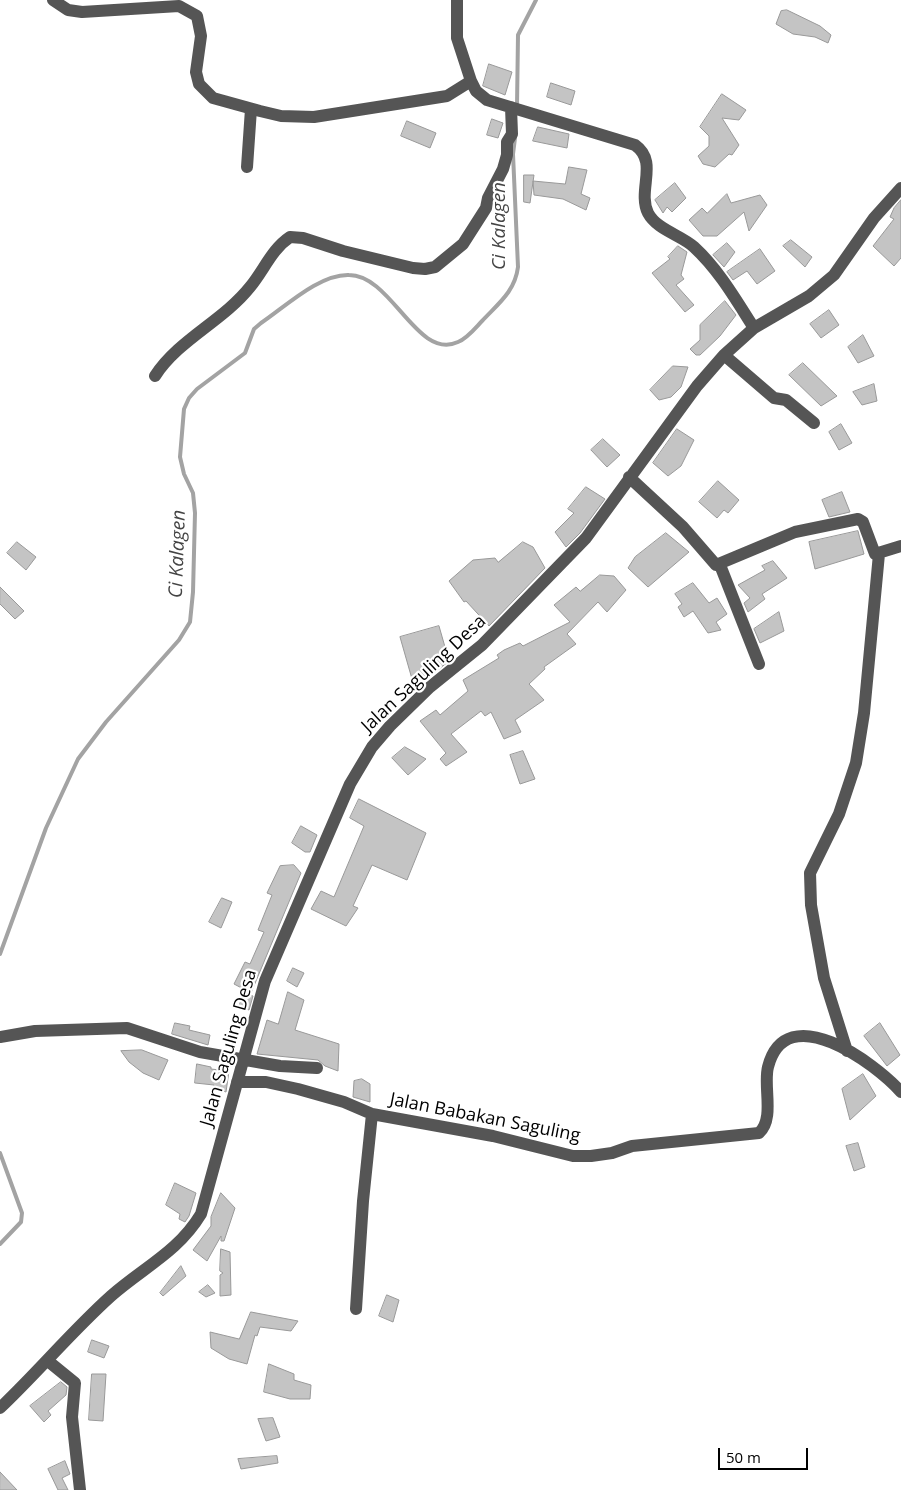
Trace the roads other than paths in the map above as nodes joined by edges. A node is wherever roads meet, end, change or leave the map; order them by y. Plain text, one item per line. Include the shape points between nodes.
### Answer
1 (53, 0) edge
2 (457, 0) edge
3 (471, 81) junction
4 (515, 108) junction
5 (251, 109) junction
6 (246, 167) dead end
7 (901, 188) edge
8 (754, 328) junction
9 (724, 355) junction
10 (155, 376) dead end
11 (814, 423) dead end
12 (629, 478) junction
13 (901, 546) edge
14 (879, 554) junction
15 (720, 565) junction
16 (760, 664) dead end
17 (0, 1037) edge
18 (847, 1051) junction
19 (244, 1060) junction
20 (317, 1068) dead end
21 (236, 1082) junction
22 (901, 1092) edge
23 (372, 1114) junction
24 (356, 1309) dead end
25 (48, 1361) junction
26 (0, 1408) edge
27 (80, 1490) edge

1 - 5 street via 68,10 82,12 179,6 191,11 197,16 201,36 196,72 199,84 213,98
2 - 3 street via 456,38
3 - 4 street via 476,91 487,100
3 - 5 street via 447,96 314,117 281,116
4 - 8 street via 641,149 647,159 644,195 650,216 688,241 706,259
4 - 10 street via 503,170 486,208 463,244 443,261 425,269 413,268 290,236 267,260 249,289 169,359
5 - 6 street
7 - 8 street, Jalan Saguling Desa via 874,218 834,275 809,296
8 - 9 street, Jalan Saguling Desa
9 - 11 street via 774,398 786,400
9 - 12 street, Jalan Saguling Desa
12 - 15 street via 683,527 714,564
12 - 19 street, Jalan Saguling Desa via 586,538 538,590 482,645 430,688 372,747 350,784 265,981
13 - 14 street
14 - 15 street via 874,553 863,522 858,519 792,533
14 - 18 street via 856,763 839,814 810,873 811,905 824,978
15 - 16 street
17 - 19 street via 34,1031 127,1028 200,1052
18 - 22 street
18 - 23 street, Jalan Babakan Saguling via 807,1034 796,1035 783,1044 772,1056 768,1068 766,1122 759,1134 632,1146 612,1153 573,1156 493,1136
19 - 20 street
19 - 21 street, Jalan Saguling Desa
21 - 23 street, Jalan Babakan Saguling via 266,1082 298,1089
21 - 25 street, Jalan Saguling Desa via 201,1214 190,1233 110,1297
23 - 24 street
25 - 26 street, Jalan Saguling Desa
25 - 27 street via 75,1385 72,1417

